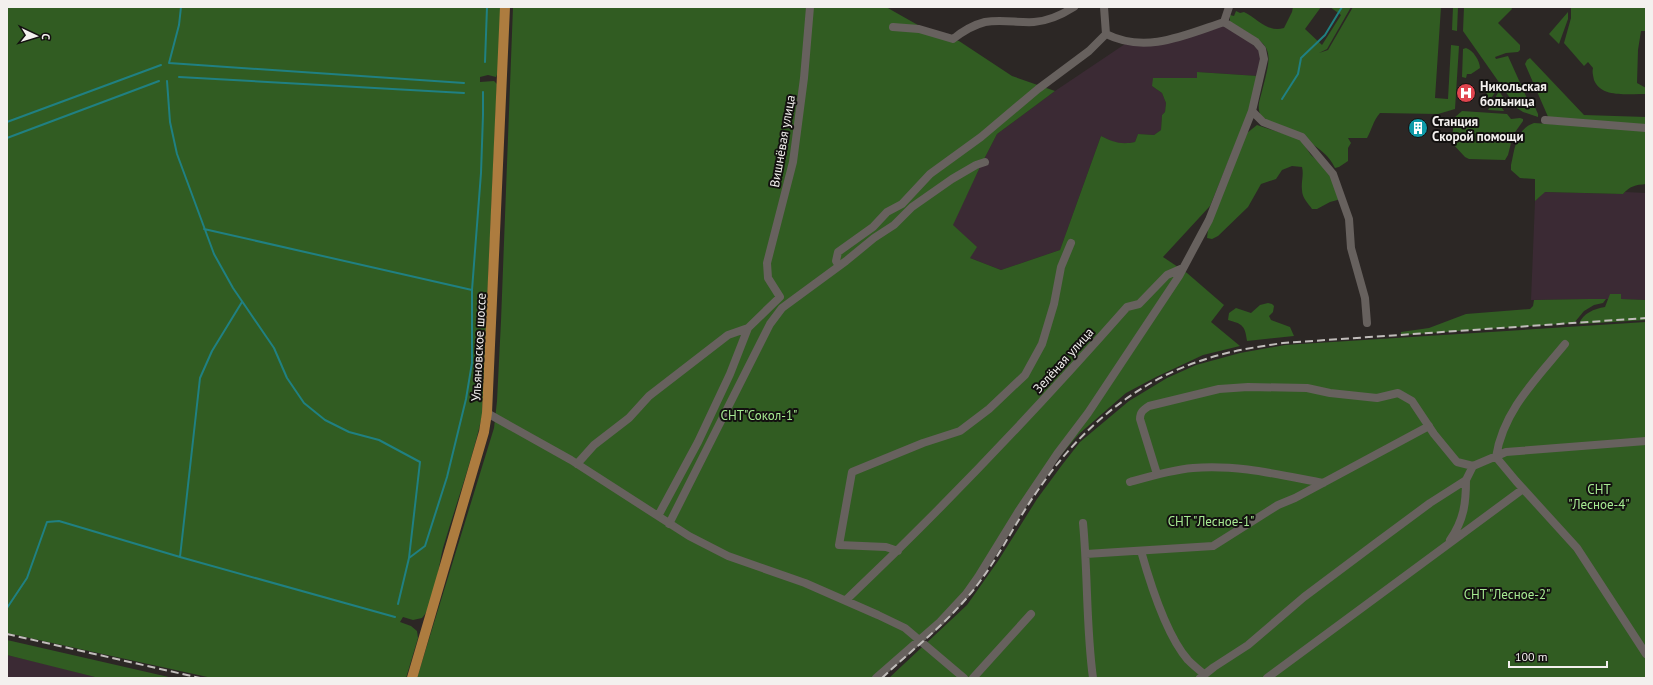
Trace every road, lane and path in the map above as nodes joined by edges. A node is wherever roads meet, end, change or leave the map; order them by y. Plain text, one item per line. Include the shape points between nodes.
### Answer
1 (505, 7) edge
2 (810, 7) edge
3 (1074, 7) edge
4 (1104, 7) edge
5 (1229, 7) edge
6 (1224, 22) junction
7 (893, 27) dead end
8 (1106, 34) junction
9 (1252, 111) junction
10 (1545, 120) dead end
11 (1646, 128) edge
12 (985, 162) dead end
13 (1072, 243) dead end
14 (839, 266) junction
15 (1183, 268) junction
16 (1367, 323) dead end
17 (748, 328) junction
18 (1566, 344) dead end
19 (487, 412) junction
20 (1429, 426) junction
21 (1646, 441) edge
22 (1496, 457) junction
23 (577, 464) junction
24 (1473, 466) junction
25 (1157, 474) junction
26 (1466, 480) junction
27 (1130, 482) dead end
28 (1323, 483) junction
29 (1523, 489) junction
30 (658, 516) junction
31 (1083, 523) dead end
32 (670, 524) junction
33 (1446, 546) junction
34 (898, 551) junction
35 (1141, 551) junction
36 (1086, 554) junction
37 (846, 600) junction
38 (1031, 614) dead end
39 (920, 640) junction
40 (1646, 654) edge
41 (1202, 676) edge
42 (412, 678) edge
43 (876, 678) edge
44 (964, 678) edge
45 (973, 678) edge
46 (1093, 678) edge
47 (1267, 678) edge

1 - 19 main road, Ульяновское шоссе
2 - 17 street, Вишнёвая улица via 793,162 767,264 768,278 780,297
3 - 7 street via 1065,13 1036,22 986,22 972,26 953,39 919,29
4 - 8 street
5 - 6 street
6 - 8 street via 1165,41 1134,43 1119,41
6 - 9 street via 1256,42 1262,49 1264,60
8 - 14 street via 1089,51 930,174 902,204 887,212 838,252 836,260
9 - 15 street via 1209,220
9 - 16 street via 1263,122 1302,138 1333,174 1349,219 1351,248 1365,298
10 - 11 street
12 - 14 street via 976,164 912,207 894,225
13 - 34 street via 1061,266 1054,304 1042,344 1025,375 960,432 923,443 852,472 839,545 886,547
14 - 32 street via 782,308 770,324
15 - 34 street, Зелёная улица via 1167,275 1139,304 1127,307 1061,382
15 - 39 street via 1088,413 1018,512 966,594
17 - 23 street via 728,335 649,396 629,418 594,445
17 - 30 street via 698,442
18 - 22 street via 1529,387 1507,421 1499,440
19 - 23 street
19 - 42 main road, Ульяновское шоссе via 484,432
20 - 24 street via 1457,462
20 - 25 street via 1412,401 1398,392 1377,398 1307,388 1218,389 1143,409 1140,419
20 - 28 street
21 - 22 street via 1506,452
22 - 24 street
22 - 29 street
23 - 30 street
24 - 26 street
25 - 27 street
25 - 28 street via 1193,468 1221,467 1273,473
26 - 33 street via 1466,503 1457,530
26 - 41 street via 1376,543 1304,597 1248,645
28 - 35 street via 1278,505 1213,546
29 - 33 street
29 - 40 street via 1577,548
30 - 32 street
31 - 36 street
32 - 37 street via 728,556
33 - 47 street
34 - 37 street, Зелёная улица
35 - 36 street
35 - 41 street via 1158,604 1175,640
36 - 46 street
37 - 39 street via 905,628
38 - 45 street
39 - 43 street
39 - 44 street

